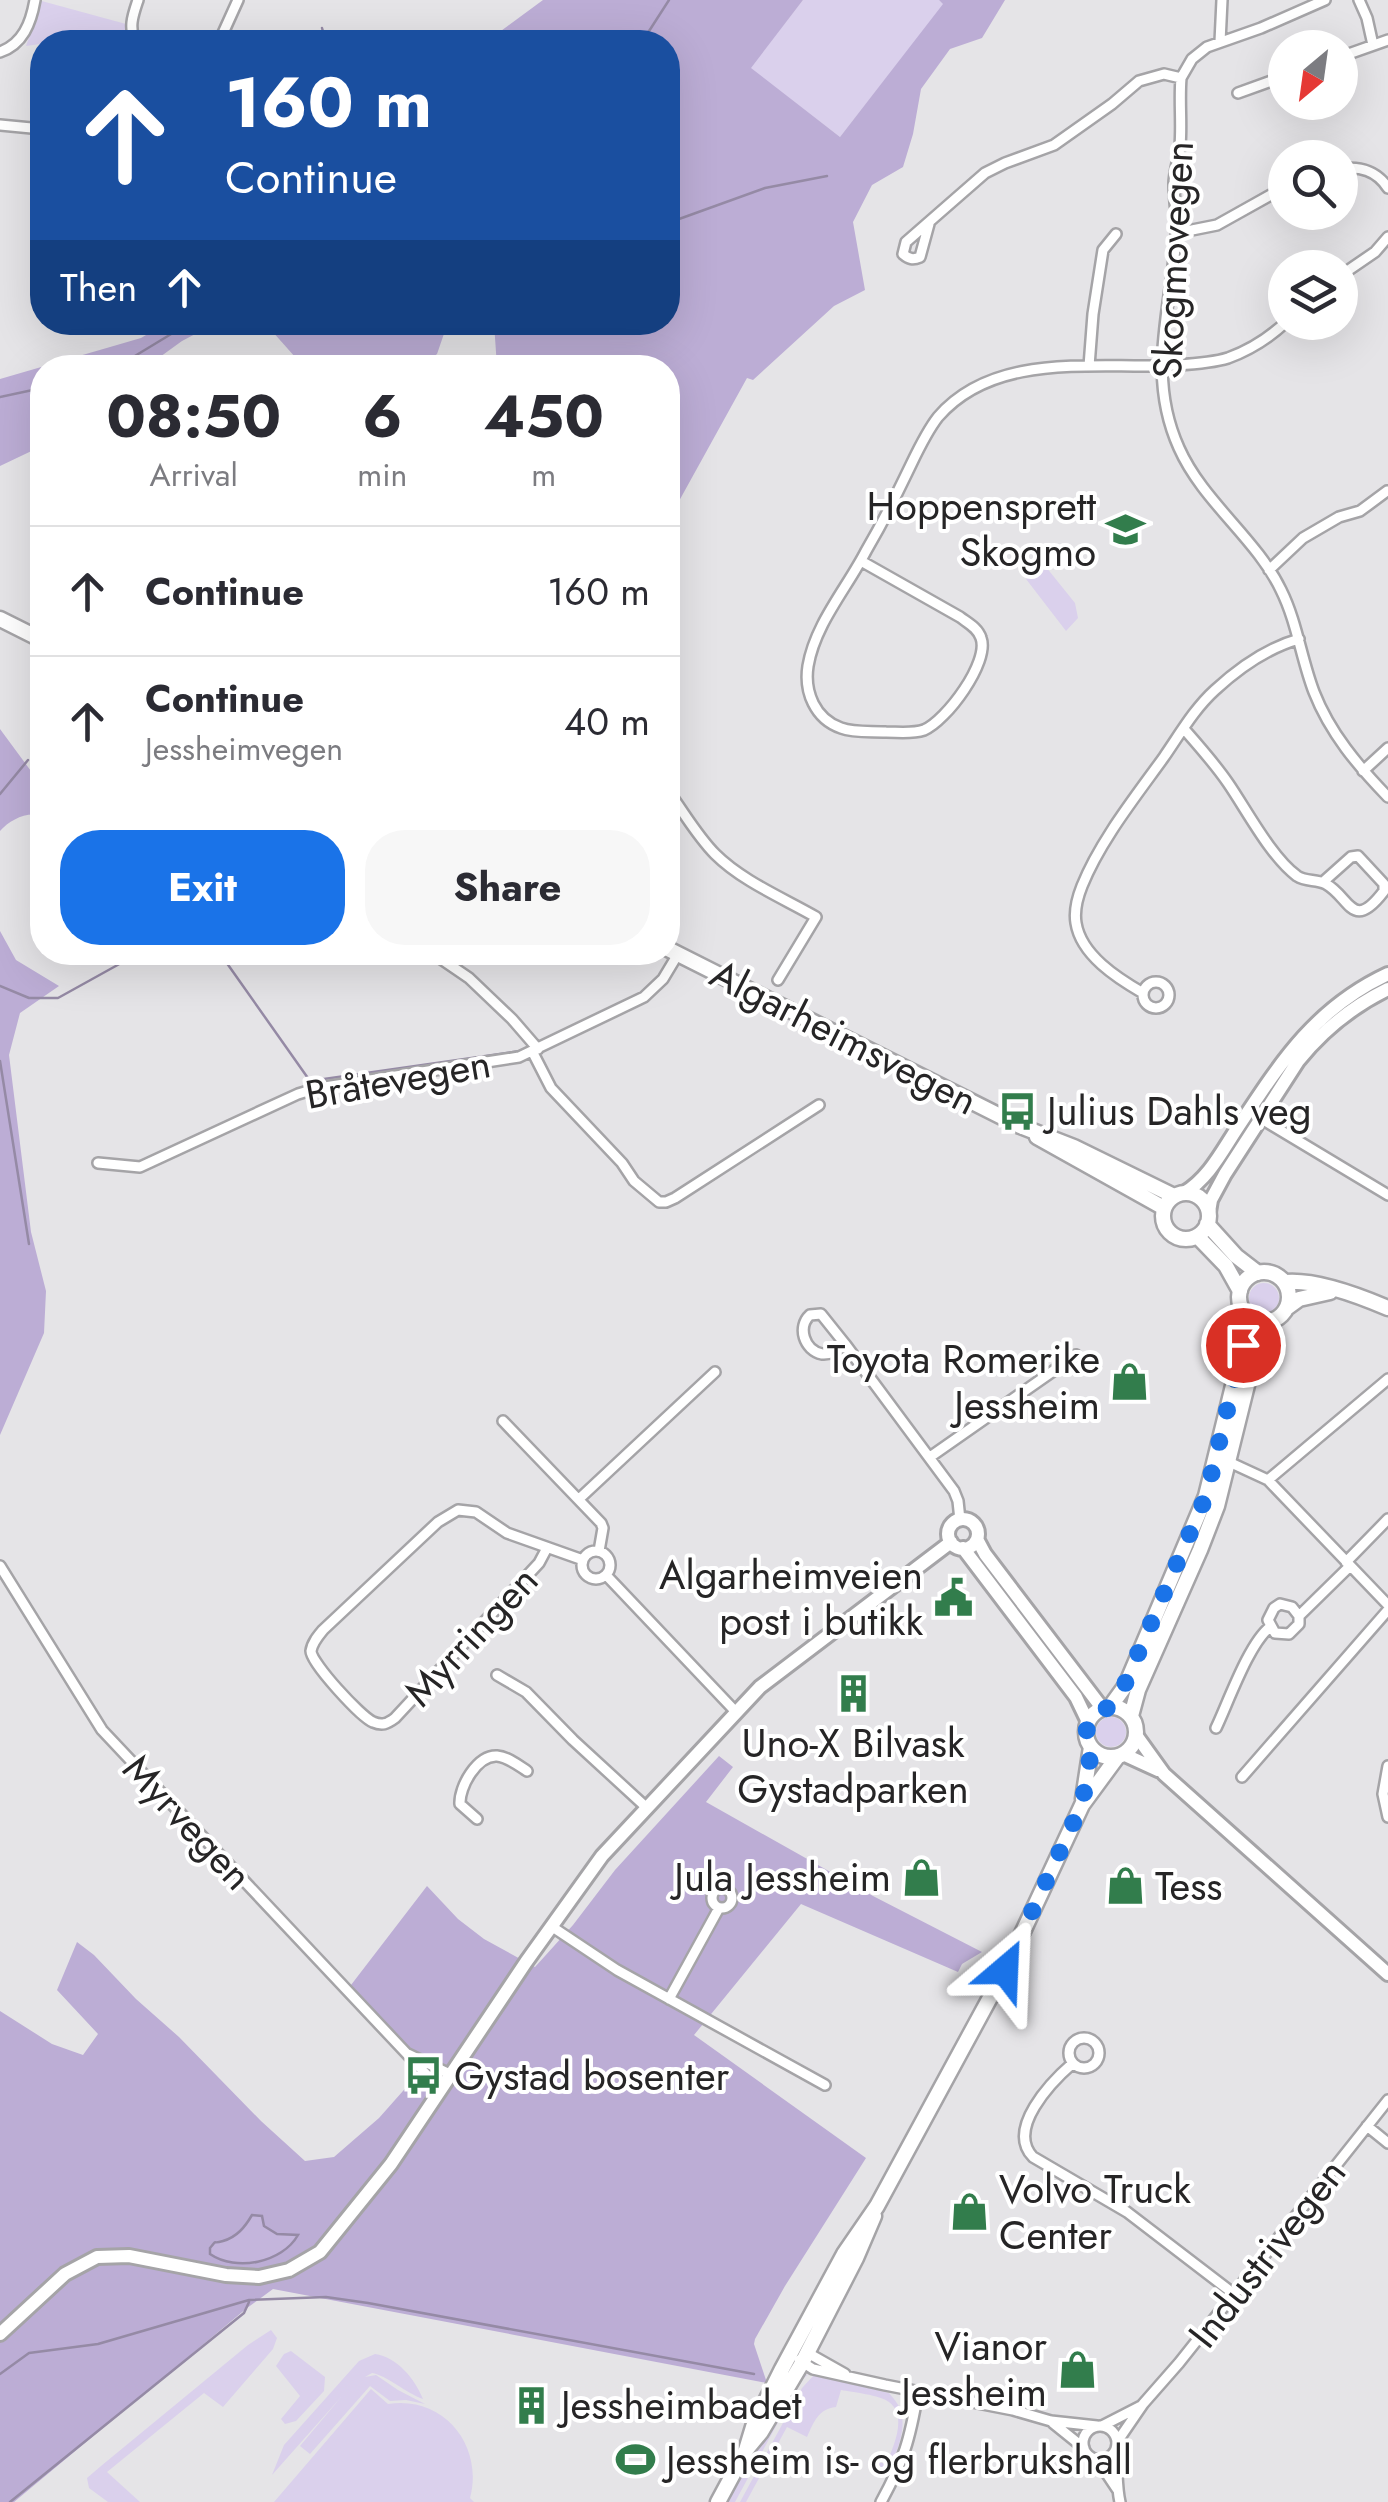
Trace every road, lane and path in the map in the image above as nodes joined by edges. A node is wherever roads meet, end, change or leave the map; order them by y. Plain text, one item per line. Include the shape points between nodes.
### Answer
1 (34, 0) edge
2 (138, 0) edge
3 (238, 0) edge
4 (1222, 0) edge
5 (1325, 0) edge
6 (1359, 0) edge
7 (131, 30) edge
8 (224, 30) edge
9 (1388, 40) edge
10 (1220, 42) junction
11 (1373, 45) junction
12 (1358, 50) edge
13 (0, 52) edge
14 (1181, 78) junction
15 (1268, 82) edge
16 (1238, 93) dead end
17 (0, 125) edge
18 (30, 128) edge
19 (1358, 168) edge
20 (1386, 182) edge
21 (1268, 197) edge
22 (929, 224) dead end
23 (1177, 233) junction
24 (1116, 234) dead end
25 (1388, 237) edge
26 (1358, 263) edge
27 (1268, 336) edge
28 (1088, 366) junction
29 (1162, 366) junction
30 (1388, 491) edge
31 (862, 561) junction
32 (1269, 570) junction
33 (0, 619) edge
34 (30, 634) edge
35 (1299, 638) junction
36 (1184, 729) junction
37 (1388, 748) edge
38 (1363, 770) junction
39 (1388, 798) edge
40 (680, 808) edge
41 (1323, 882) junction
42 (680, 955) edge
43 (450, 965) edge
44 (668, 965) edge
45 (1388, 974) edge
46 (778, 980) dead end
47 (1388, 988) edge
48 (1143, 993) dead end
49 (535, 1050) junction
50 (819, 1105) dead end
51 (1255, 1115) junction
52 (98, 1163) dead end
53 (1388, 1195) edge
54 (1174, 1199) junction
55 (1204, 1224) junction
56 (1258, 1273) junction
57 (1285, 1282) junction
58 (1240, 1291) junction
59 (1336, 1291) junction
60 (1288, 1307) junction
61 (1388, 1308) edge
62 (1246, 1314) junction
63 (1272, 1322) junction
64 (845, 1344) junction
65 (1076, 1355) dead end
66 (715, 1372) dead end
67 (1388, 1379) edge
68 (503, 1422) dead end
69 (930, 1457) junction
70 (1229, 1462) junction
71 (1268, 1480) junction
72 (579, 1499) junction
73 (1388, 1519) edge
74 (960, 1520) junction
75 (977, 1539) junction
76 (957, 1545) junction
77 (547, 1548) junction
78 (599, 1552) junction
79 (583, 1560) junction
80 (1348, 1564) junction
81 (0, 1566) edge
82 (606, 1575) junction
83 (1388, 1608) edge
84 (1299, 1616) junction
85 (1270, 1627) junction
86 (497, 1674) dead end
87 (1106, 1708) junction
88 (736, 1712) junction
89 (1131, 1716) junction
90 (1088, 1722) junction
91 (1216, 1728) dead end
92 (1136, 1735) junction
93 (1092, 1747) junction
94 (1121, 1755) junction
95 (1388, 1766) edge
96 (526, 1771) dead end
97 (1164, 1774) junction
98 (1242, 1777) dead end
99 (1082, 1804) junction
100 (646, 1808) junction
101 (1388, 1817) edge
102 (478, 1819) dead end
103 (719, 1908) dead end
104 (551, 1926) junction
105 (1388, 1974) edge
106 (669, 1998) junction
107 (408, 2054) junction
108 (1073, 2063) dead end
109 (452, 2075) junction
110 (825, 2085) dead end
111 (441, 2090) junction
112 (1388, 2100) edge
113 (1367, 2126) junction
114 (1388, 2143) edge
115 (1234, 2294) junction
116 (0, 2334) edge
117 (800, 2355) junction
118 (918, 2392) junction
119 (1144, 2404) junction
120 (1051, 2421) junction
121 (1100, 2426) junction
122 (1116, 2446) junction
123 (1084, 2448) junction
124 (1097, 2459) junction
125 (1117, 2489) junction
126 (718, 2502) edge
127 (881, 2502) edge
128 (1120, 2502) edge

1 - 13 street via 22,36
2 - 7 street
3 - 8 street
4 - 10 street
5 - 10 street
6 - 11 street
9 - 11 street
10 - 14 street via 1192,59
11 - 12 street
14 - 22 street, Skogmovegen via 1164,74 1139,81 1054,145 985,172
14 - 23 street, Skogmovegen
15 - 16 street
17 - 18 street
19 - 20 street
21 - 23 street via 1217,225
23 - 29 street, Skogmovegen
24 - 28 street via 1104,250
25 - 26 street
27 - 29 street via 1228,358
28 - 29 street
28 - 31 street via 1002,376 952,404 922,443
29 - 32 street, Skogmovegen via 1178,448
30 - 32 street via 1303,538
31 - 31 street via 811,656 814,707 843,729 925,730 950,708 980,663 981,636
32 - 35 street, Skogmovegen
33 - 34 main road
35 - 36 street via 1239,669
35 - 38 street, Skogmovegen via 1328,720
36 - 41 street via 1283,862 1296,876
36 - 48 street via 1106,842 1076,905 1086,945
37 - 38 street
38 - 39 street, Skogmovegen
40 - 46 street via 722,860 816,916
41 - 41 street via 1357,911 1384,891 1358,856
42 - 54 main road, Algarheimsvegen
43 - 49 street via 512,1019
44 - 49 street, Bråtevegen via 644,997
45 - 51 street via 1319,1018 1288,1053
47 - 51 street via 1327,1028
49 - 50 street via 551,1088 659,1202
49 - 52 street, Bråtevegen via 507,1060 318,1088 140,1167
51 - 53 street
51 - 54 street via 1202,1180
51 - 55 street
54 - 55 main road via 1199,1196
54 - 55 main road via 1164,1223 1169,1232 1182,1238
55 - 56 main road
55 - 58 main road
56 - 57 main road
56 - 58 main road
57 - 59 main road
57 - 60 main road
58 - 62 main road
59 - 60 main road
59 - 61 main road
60 - 63 main road
62 - 63 main road
62 - 87 main road via 1206,1496 1126,1684
63 - 70 main road via 1254,1356
64 - 64 street via 819,1353 804,1337 802,1323 821,1314
64 - 69 street
65 - 69 street
66 - 72 street
67 - 71 street
68 - 72 street
69 - 74 street via 954,1492
70 - 71 street
70 - 89 main road via 1206,1536
71 - 80 street
72 - 78 street via 603,1528
73 - 80 street
74 - 75 street via 976,1526
74 - 76 street via 950,1528
75 - 76 street via 972,1546
75 - 87 street
76 - 88 street via 782,1668
76 - 90 street via 1076,1697
77 - 77 street, Myrringen via 476,1512 449,1514 323,1630 311,1650 316,1664 366,1718 388,1724
77 - 79 street, Myrringen
78 - 79 street
78 - 82 street via 610,1562
79 - 82 street via 588,1577
80 - 83 street
80 - 84 street
81 - 107 street, Myrvegen via 102,1730
82 - 88 street
83 - 98 street
84 - 85 street via 1289,1634
84 - 85 street via 1280,1604 1269,1613
85 - 91 street via 1254,1646
86 - 100 street via 535,1700
87 - 89 main road
87 - 90 main road
88 - 100 street
89 - 92 main road
90 - 93 main road
92 - 94 main road
92 - 97 street
93 - 94 main road via 1104,1756
93 - 99 main road
94 - 97 street
94 - 99 main road
95 - 101 street
96 - 102 street via 499,1756 484,1761 460,1796
97 - 105 street
99 - 117 main road via 1005,1970
100 - 104 street
103 - 106 street
104 - 106 street
104 - 109 street
106 - 110 street
107 - 109 street, Myrvegen
107 - 111 street, Myrvegen
108 - 115 street via 1038,2102 1023,2133 1024,2147 1127,2212
109 - 111 street
111 - 116 street via 391,2164 326,2245 302,2264 248,2277 115,2254 96,2257 65,2274
112 - 113 street, Industrivegen
113 - 114 street
113 - 115 street, Industrivegen
115 - 119 street, Industrivegen
117 - 118 street via 814,2370
117 - 126 main road via 753,2427
118 - 120 street
118 - 127 street via 903,2460
119 - 121 street, Industrivegen
119 - 122 street, Industrivegen
120 - 121 street
120 - 123 street
121 - 122 street via 1112,2430
121 - 123 street via 1088,2431
122 - 124 street via 1108,2458
122 - 125 street
123 - 124 street
124 - 125 street
125 - 128 street

